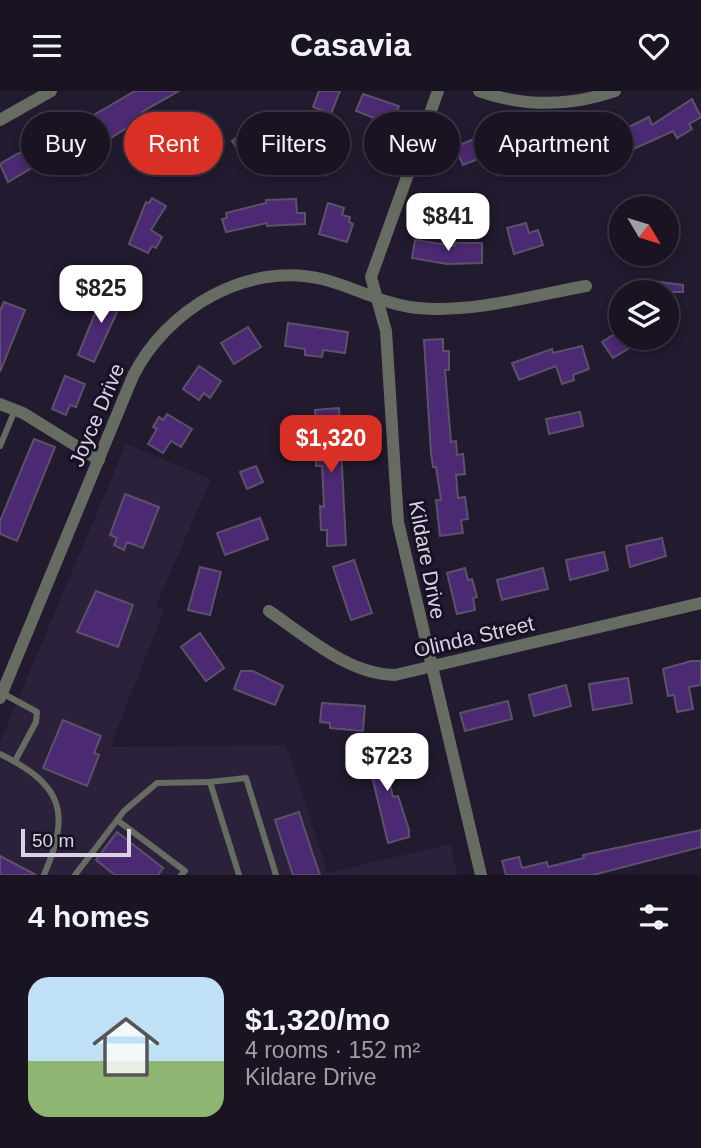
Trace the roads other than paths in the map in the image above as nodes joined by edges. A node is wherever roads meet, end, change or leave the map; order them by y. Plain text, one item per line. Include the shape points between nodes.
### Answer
1 (438, 91) edge
2 (479, 91) edge
3 (615, 91) edge
4 (48, 92) edge
5 (0, 120) edge
6 (586, 286) dead end
7 (378, 300) junction
8 (0, 404) edge
9 (15, 410) junction
10 (0, 446) edge
11 (99, 460) junction
12 (701, 603) edge
13 (269, 611) dead end
14 (430, 668) junction
15 (1, 695) edge
16 (0, 754) edge
17 (15, 761) junction
18 (209, 782) junction
19 (117, 820) junction
20 (185, 874) edge
21 (44, 875) edge
22 (76, 875) edge
23 (239, 875) edge
24 (276, 875) edge
25 (481, 875) edge

1 - 7 street, Kildare Drive via 374,261 371,277
2 - 3 street via 514,101 556,103
4 - 5 street
6 - 7 street, Joyce Drive via 460,309 417,308
7 - 11 street, Joyce Drive via 338,283 282,275 241,284 203,301 169,324 142,358
7 - 14 street, Kildare Drive via 386,331 398,522
8 - 9 street
9 - 10 lane
9 - 11 street
11 - 15 street, Joyce Drive
12 - 14 street, Olinda Street
13 - 14 street, Olinda Street via 374,673 395,675
14 - 25 street, Kildare Drive
15 - 17 lane via 37,712
16 - 17 lane
17 - 21 lane via 47,787 59,806 59,831
18 - 19 lane via 157,783
18 - 23 lane
18 - 24 lane via 246,778
19 - 20 lane
19 - 22 lane

